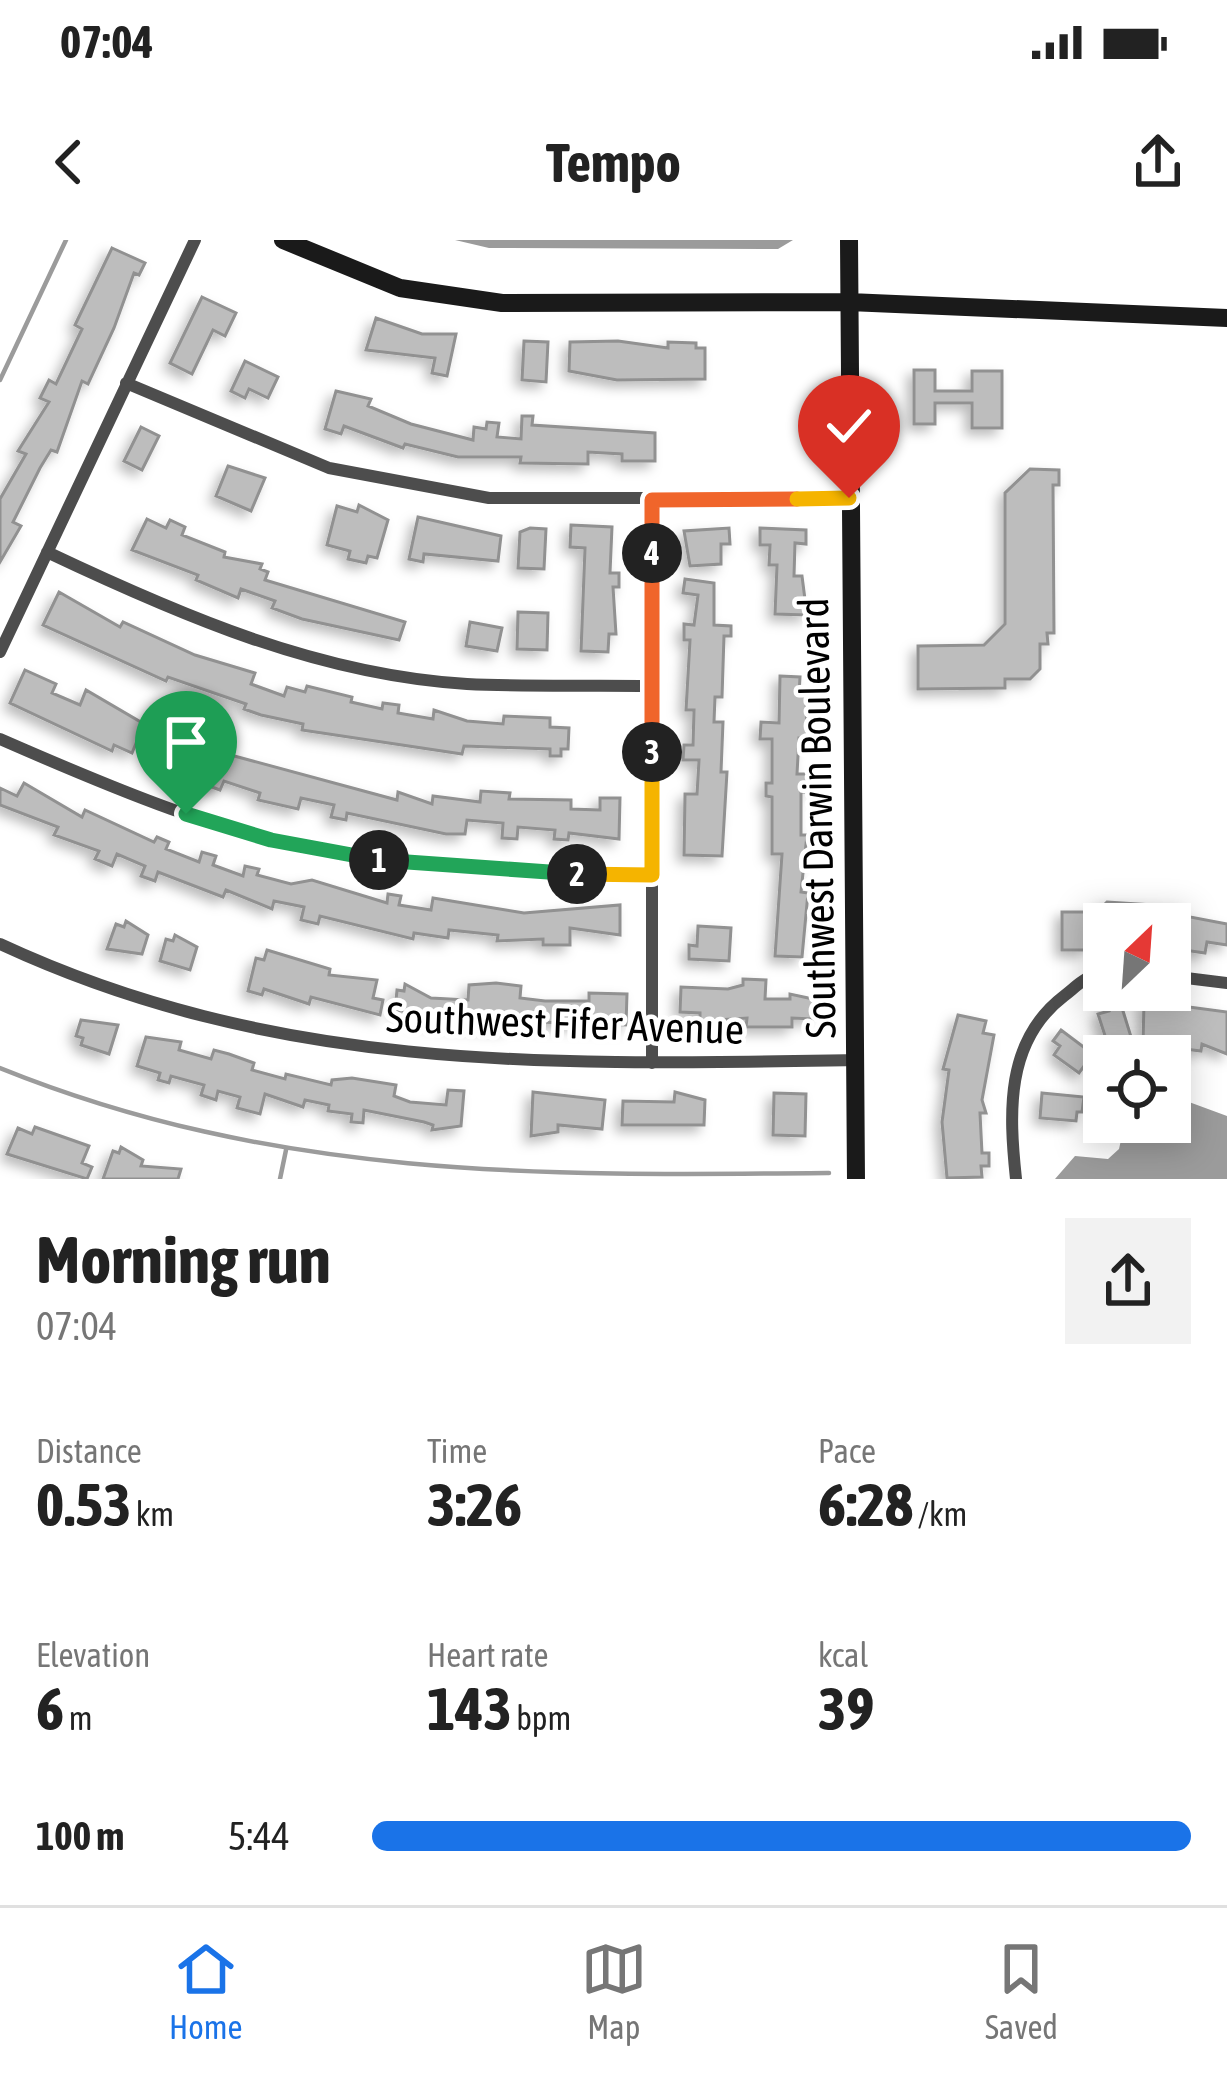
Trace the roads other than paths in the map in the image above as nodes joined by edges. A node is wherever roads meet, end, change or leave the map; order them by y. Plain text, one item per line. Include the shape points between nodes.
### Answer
1 (195, 240) edge
2 (283, 240) edge
3 (849, 240) edge
4 (849, 302) junction
5 (1227, 318) edge
6 (126, 383) junction
7 (849, 498) junction
8 (652, 500) junction
9 (47, 552) junction
10 (0, 652) edge
11 (651, 686) junction
12 (0, 739) edge
13 (652, 875) junction
14 (0, 944) edge
15 (1191, 979) edge
16 (1083, 982) edge
17 (1227, 983) edge
18 (857, 1060) junction
19 (652, 1064) junction
20 (856, 1179) edge
21 (1016, 1179) edge

1 - 6 street
2 - 4 street via 400,288 502,303
3 - 4 street, Southwest Darwin Boulevard
4 - 5 street
4 - 7 street, Southwest Darwin Boulevard
6 - 8 street via 274,448 382,480 489,498
6 - 9 street
7 - 8 street
7 - 18 street, Southwest Darwin Boulevard
8 - 11 street
9 - 10 street
9 - 11 street via 163,607 325,660 463,683
11 - 13 street
12 - 13 street via 186,814 348,856 492,872
13 - 19 street
14 - 19 street, Southwest Fifer Avenue via 187,1011 380,1052
15 - 17 street
16 - 21 street via 1051,1006 1021,1051 1009,1109
18 - 19 street, Southwest Fifer Avenue
18 - 20 street, Southwest Darwin Boulevard

